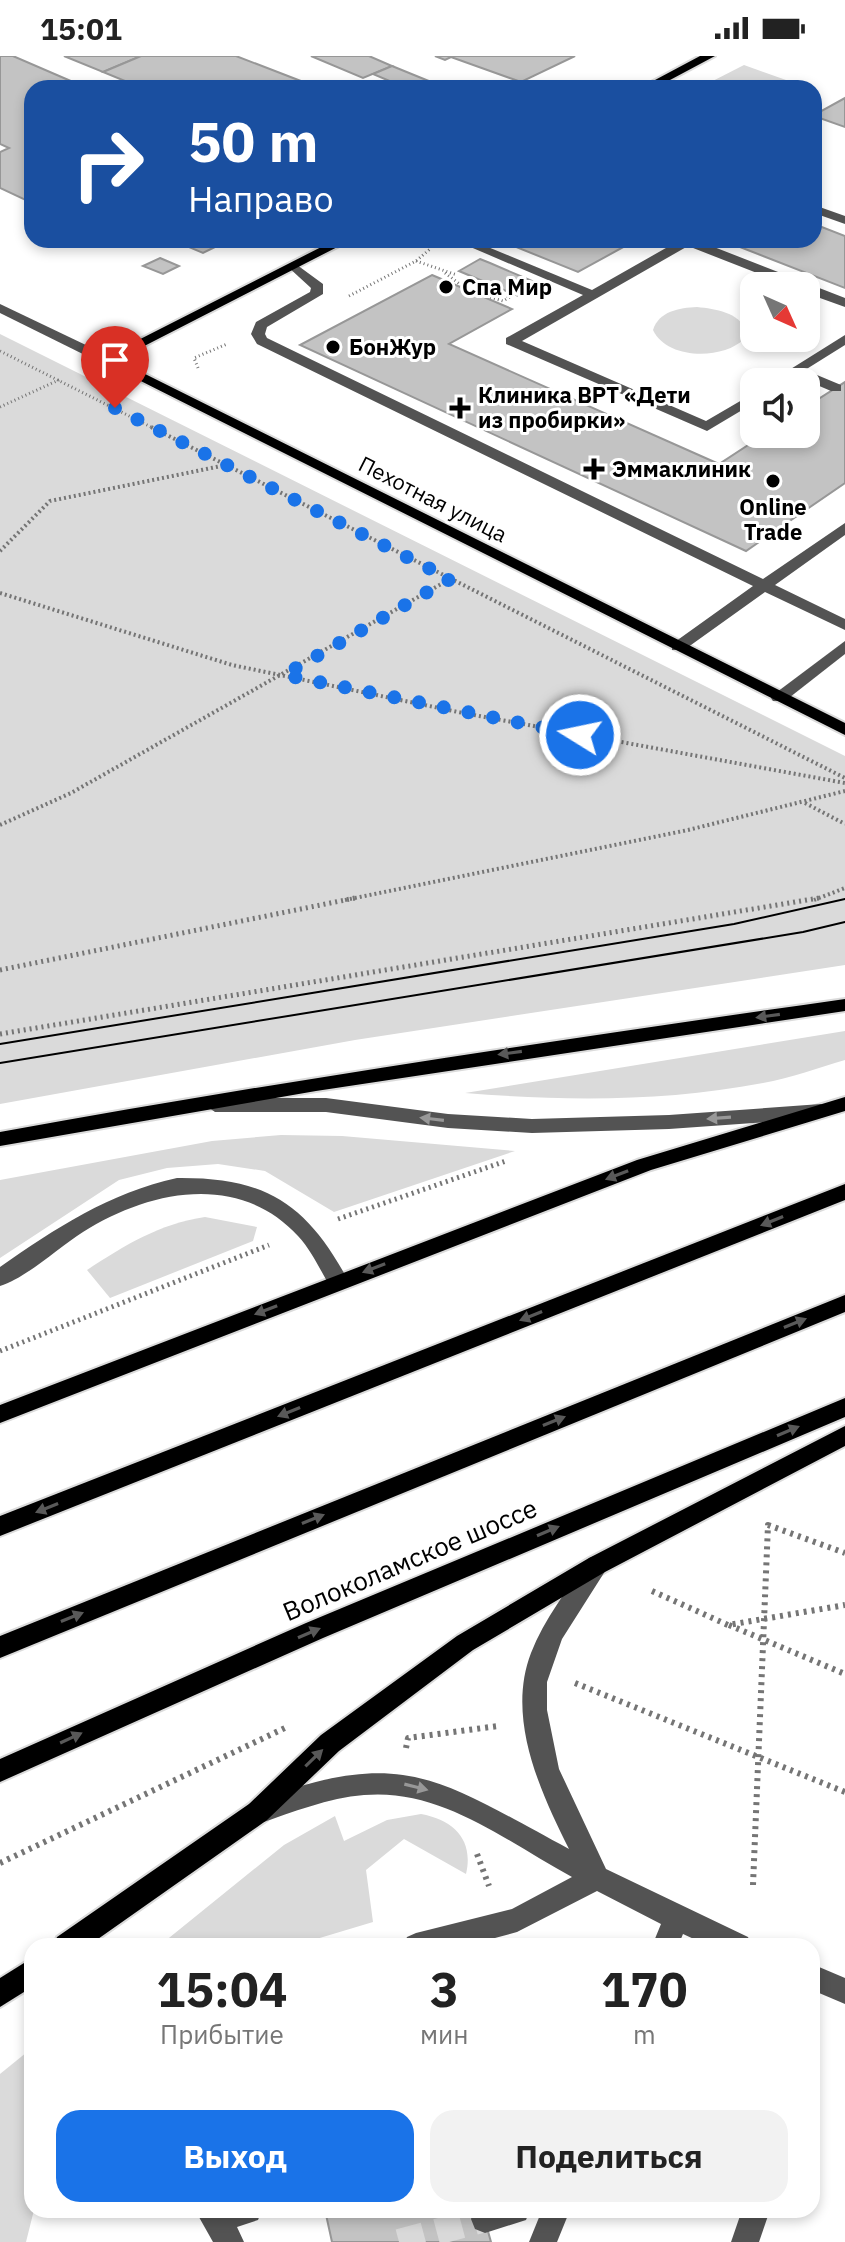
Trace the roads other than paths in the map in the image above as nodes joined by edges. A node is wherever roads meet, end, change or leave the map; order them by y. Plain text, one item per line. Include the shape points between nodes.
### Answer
1 (709, 56) edge
2 (662, 80) edge
3 (822, 212) edge
4 (845, 220) edge
5 (329, 248) edge
6 (479, 248) edge
7 (675, 248) edge
8 (705, 248) edge
9 (293, 266) junction
10 (766, 272) edge
11 (820, 293) edge
12 (593, 295) junction
13 (845, 303) edge
14 (0, 308) edge
15 (845, 339) edge
16 (106, 360) junction
17 (800, 368) edge
18 (820, 381) edge
19 (836, 388) dead end
20 (740, 406) edge
21 (845, 528) edge
22 (763, 586) junction
23 (845, 607) edge
24 (838, 621) edge
25 (845, 646) edge
26 (678, 647) junction
27 (779, 698) junction
28 (845, 730) edge
29 (845, 1005) edge
30 (171, 1107) junction
31 (835, 1107) edge
32 (0, 1139) edge
33 (845, 1192) edge
34 (0, 1278) edge
35 (338, 1282) junction
36 (845, 1303) edge
37 (845, 1407) edge
38 (0, 1414) edge
39 (845, 1435) edge
40 (0, 1526) edge
41 (597, 1565) junction
42 (0, 1647) edge
43 (0, 1771) edge
44 (258, 1812) junction
45 (597, 1877) junction
46 (676, 1920) junction
47 (77, 1938) edge
48 (447, 1938) edge
49 (668, 1938) edge
50 (720, 1938) edge
51 (24, 1977) edge
52 (820, 1980) edge
53 (845, 1991) edge
54 (0, 1994) edge
55 (488, 2218) edge
56 (553, 2218) edge
57 (753, 2218) edge
58 (485, 2219) tunnel mouth
59 (543, 2242) edge
60 (745, 2242) edge

1 - 2 main road
3 - 4 street
5 - 9 main road
6 - 12 street
7 - 12 street
8 - 10 street
9 - 16 main road
9 - 22 street via 313,280 316,294 261,325 262,341
11 - 13 street
12 - 20 street via 511,341 707,427
14 - 16 street, Пехотная улица
15 - 17 street
16 - 26 main road, Пехотная улица
18 - 19 street
21 - 22 street
22 - 24 street
22 - 26 street
23 - 24 street
25 - 27 street
26 - 27 main road, Пехотная улица
27 - 28 main road, Пехотная улица
29 -> 30 main road
31 -> 30 street via 669,1122 532,1126 326,1105
30 - 32 main road
31 -> 35 main road via 644,1165
33 -> 40 main road
34 - 35 street via 123,1200 177,1185 224,1186 268,1202 306,1231
35 -> 38 main road
42 -> 36 main road
43 -> 37 main road, Волоколамское шоссе via 509,1547
39 - 41 main road
44 -> 41 main road via 330,1743 465,1643
41 - 45 street via 541,1657 535,1697 546,1766 562,1812
44 -> 45 street via 329,1789 400,1784 475,1811
44 - 47 main road
45 - 46 street
45 - 48 street via 517,1920
46 - 49 street
46 - 50 street
51 - 54 main road
52 - 53 street
55 - 58 street
56 - 59 street
57 - 60 street

